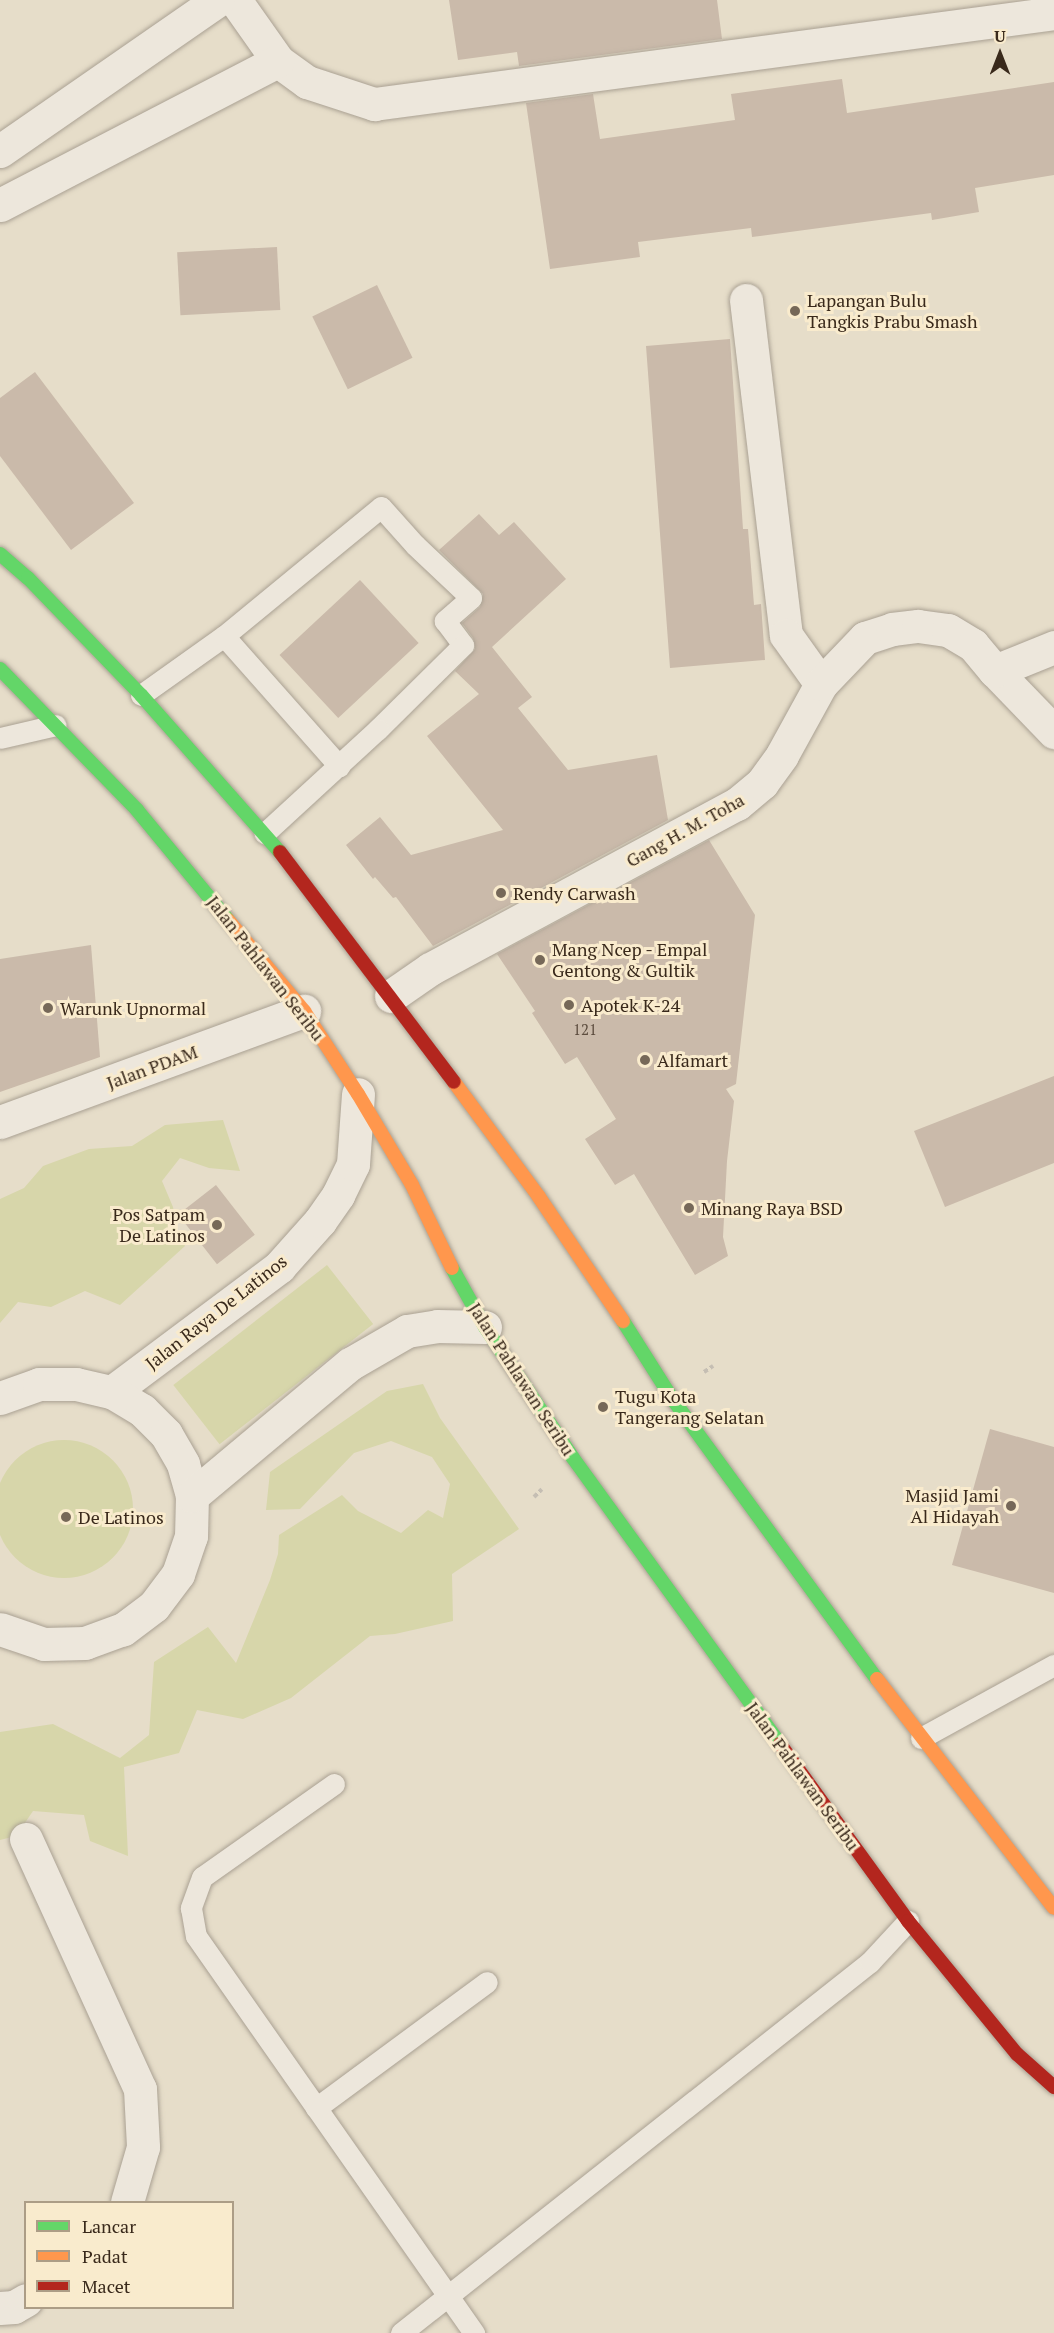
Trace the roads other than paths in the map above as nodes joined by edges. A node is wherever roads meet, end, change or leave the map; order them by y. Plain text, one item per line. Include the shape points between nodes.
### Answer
1 (218, 0) edge
2 (235, 0) edge
3 (1054, 13) edge
4 (278, 61) junction
5 (0, 150) edge
6 (0, 205) edge
7 (746, 300) dead end
8 (0, 554) edge
9 (224, 636) junction
10 (1054, 647) edge
11 (0, 669) edge
12 (995, 671) junction
13 (821, 684) junction
14 (141, 694) junction
15 (56, 725) junction
16 (1054, 732) edge
17 (0, 738) edge
18 (339, 766) junction
19 (265, 833) junction
20 (391, 996) junction
21 (304, 1011) junction
22 (358, 1094) junction
23 (0, 1122) edge
24 (484, 1327) junction
25 (112, 1392) junction
26 (0, 1398) edge
27 (192, 1496) junction
28 (2, 1633) edge
29 (1054, 1665) edge
30 (921, 1738) junction
31 (334, 1784) dead end
32 (26, 1839) dead end
33 (1054, 1908) edge
34 (908, 1921) junction
35 (487, 1982) dead end
36 (1054, 2087) edge
37 (316, 2108) junction
38 (127, 2201) edge
39 (448, 2295) junction
40 (24, 2301) edge
41 (0, 2308) edge
42 (401, 2333) edge
43 (474, 2333) edge

1 - 5 street
2 - 4 street
3 - 4 street via 374,104 307,82
4 - 6 street
7 - 13 street via 786,635
8 - 14 main road
9 - 14 lane
9 - 18 lane
9 - 18 lane via 381,507 415,546 471,598 445,621 463,645
10 - 12 street
11 - 15 main road, Jalan Pahlawan Seribu
12 - 13 street, Gang H. M. Toha via 973,645 948,630 918,626 864,638
12 - 16 street, Gang H. M. Toha
13 - 20 street, Gang H. M. Toha via 782,755 762,783 737,804 430,969
14 - 19 main road
15 - 17 lane
15 - 21 main road, Jalan Pahlawan Seribu via 137,810
18 - 19 lane
19 - 20 main road
20 - 30 main road via 552,1215 685,1416
21 - 22 main road, Jalan Pahlawan Seribu
21 - 23 street, Jalan PDAM
22 - 24 main road, Jalan Pahlawan Seribu via 411,1185
22 - 25 street, Jalan Raya De Latinos via 353,1164 320,1221 279,1267
24 - 27 street via 437,1326 407,1331 350,1364
24 - 34 main road, Jalan Pahlawan Seribu via 573,1458
25 - 26 street via 76,1384 39,1384
25 - 27 street via 142,1410 166,1434 183,1464
27 - 28 street via 191,1536 178,1574 154,1606 123,1629 85,1643 44,1644
29 - 30 lane
30 - 33 main road
31 - 37 lane via 202,1877 191,1908 196,1936
32 - 38 street via 140,2089 143,2147
34 - 36 main road, Jalan Pahlawan Seribu via 1017,2054
34 - 39 lane via 870,1962
35 - 37 lane
37 - 39 lane
39 - 42 lane
39 - 43 lane
40 - 41 street

